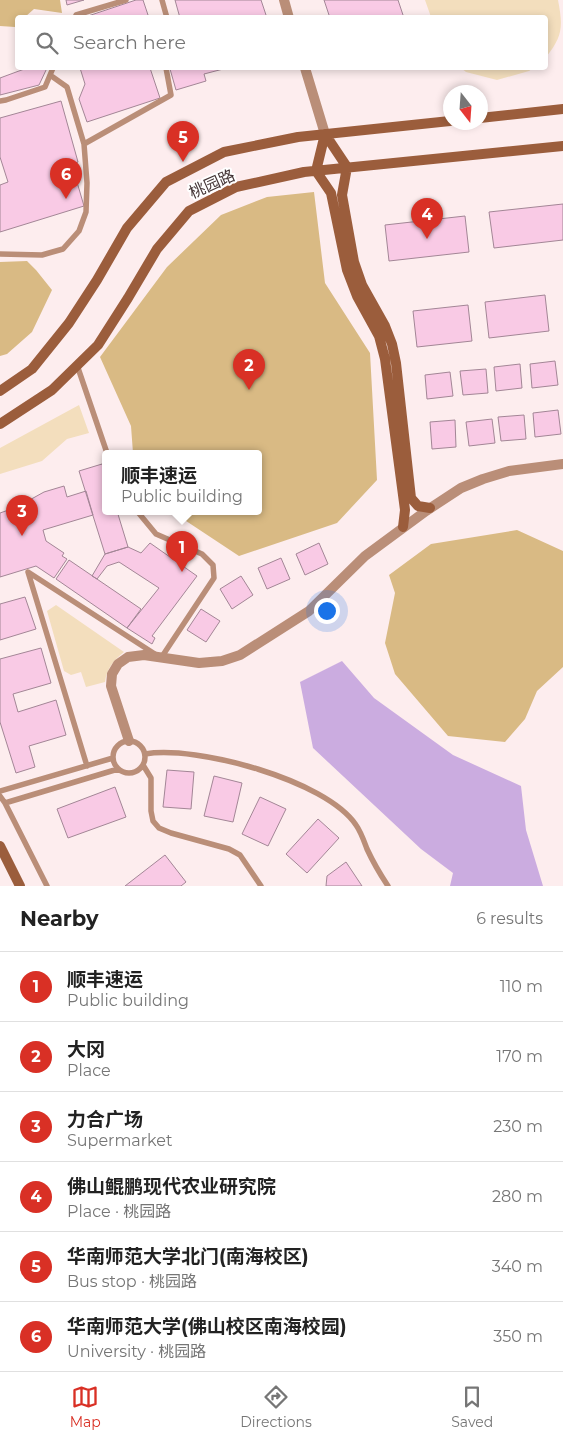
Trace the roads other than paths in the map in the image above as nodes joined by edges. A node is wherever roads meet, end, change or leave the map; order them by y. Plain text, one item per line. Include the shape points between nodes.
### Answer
1 (126, 0) edge
2 (162, 0) edge
3 (284, 0) edge
4 (76, 15) edge
5 (166, 15) edge
6 (288, 15) edge
7 (52, 70) edge
8 (166, 70) edge
9 (306, 70) edge
10 (50, 75) junction
11 (0, 100) edge
12 (563, 110) edge
13 (488, 117) edge
14 (443, 122) edge
15 (325, 134) junction
16 (84, 144) junction
17 (563, 146) edge
18 (347, 167) junction
19 (316, 171) junction
20 (0, 254) edge
21 (77, 365) junction
22 (0, 391) edge
23 (0, 424) edge
24 (106, 450) edge
25 (563, 464) edge
26 (430, 508) junction
27 (140, 515) edge
28 (403, 528) junction
29 (161, 658) junction
30 (129, 742) junction
31 (145, 754) junction
32 (113, 758) junction
33 (143, 765) junction
34 (87, 766) junction
35 (118, 769) junction
36 (0, 791) edge
37 (0, 796) edge
38 (5, 803) junction
39 (0, 846) edge
40 (20, 886) edge
41 (47, 886) edge
42 (260, 886) edge
43 (388, 886) edge

1 - 4 lane
2 - 5 lane
3 - 6 street
7 - 10 lane
8 - 16 lane via 171,95
9 - 15 street
10 - 11 lane via 45,87
10 - 16 lane via 67,87
12 - 13 main road
14 - 15 main road, 桃园路
15 - 18 main road
15 - 19 main road
15 - 22 main road, 桃园路 via 224,152 166,182 127,228 97,280 32,369
16 - 20 lane via 86,212 79,231 63,249 42,255
17 - 18 main road, 桃园路
18 - 19 main road, 桃园路
18 - 26 main road via 342,195 354,262 392,344 411,498 418,506
19 - 21 main road, 桃园路 via 236,187 189,211 157,249 98,345
19 - 28 main road via 331,193 347,270 379,336 385,359 405,510
21 - 23 main road, 桃园路 via 52,390
21 - 24 lane
25 - 26 street via 509,471 483,479 461,488
26 - 28 street
27 - 29 lane via 156,534 202,554 213,565 214,578
28 - 29 street via 365,556 309,611 240,655 199,663
29 - 30 street via 128,656 112,674 111,686
29 - 34 lane via 28,572
30 - 31 lane via 139,745
30 - 32 lane via 119,745
31 - 33 lane
31 - 43 lane via 159,752 210,757 274,775 318,793 356,825
32 - 34 lane
32 - 35 lane
33 - 35 lane via 130,774
33 - 42 lane via 151,778 151,810 153,821 159,828 240,855
34 - 36 lane
35 - 38 lane
37 - 38 lane
38 - 41 lane
39 - 40 main road

